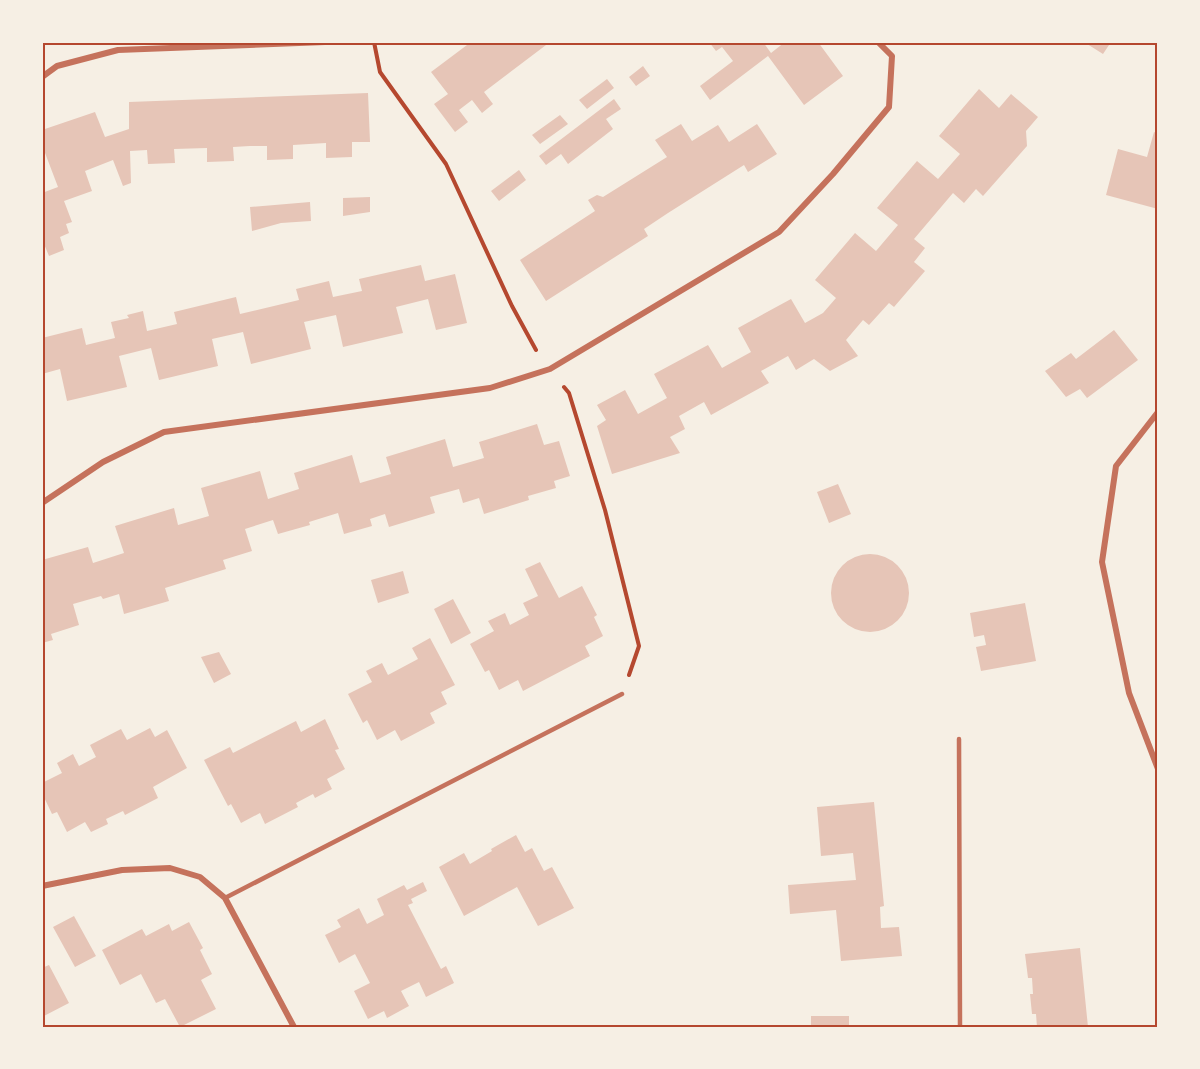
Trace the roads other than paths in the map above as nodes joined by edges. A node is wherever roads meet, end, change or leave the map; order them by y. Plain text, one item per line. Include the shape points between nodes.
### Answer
1 (325, 42) edge
2 (878, 42) edge
3 (42, 76) edge
4 (1158, 412) edge
5 (42, 503) edge
6 (622, 694) road end
7 (959, 739) dead end
8 (1158, 769) edge
9 (42, 886) edge
10 (225, 898) junction
11 (294, 1027) edge
12 (960, 1027) edge

1 - 3 street via 118,50 57,66
2 - 5 street via 892,56 889,107 779,232 550,369 490,388 164,432 103,462
4 - 8 street via 1116,466 1102,562 1129,693
6 - 10 lane
7 - 12 lane
9 - 10 street via 122,870 170,868 200,877
10 - 11 street

